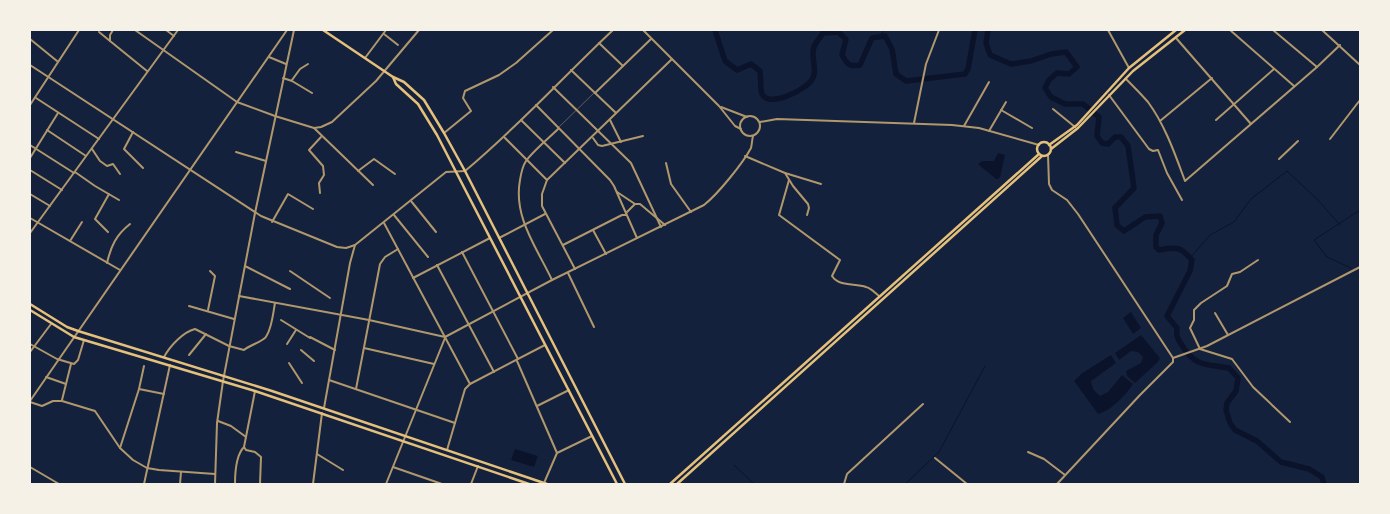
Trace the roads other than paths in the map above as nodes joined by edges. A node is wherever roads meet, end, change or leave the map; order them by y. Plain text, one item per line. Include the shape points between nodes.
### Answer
1 (79, 30) edge
2 (113, 30) edge
3 (135, 30) edge
4 (166, 30) edge
5 (178, 30) edge
6 (287, 30) edge
7 (294, 30) edge
8 (323, 30) edge
9 (386, 30) edge
10 (419, 30) edge
11 (553, 30) edge
12 (613, 30) edge
13 (643, 30) edge
14 (939, 30) edge
15 (1108, 30) edge
16 (1176, 30) edge
17 (1185, 30) edge
18 (1231, 30) edge
19 (1273, 30) edge
20 (1322, 30) edge
21 (99, 32) dead end
22 (384, 33) junction
23 (1180, 34) junction
24 (174, 36) junction
25 (1176, 38) junction
26 (30, 39) edge
27 (651, 39) junction
28 (110, 41) junction
29 (599, 43) junction
30 (398, 45) dead end
31 (1340, 45) junction
32 (163, 50) junction
33 (269, 57) junction
34 (365, 58) junction
35 (672, 59) junction
36 (58, 61) junction
37 (286, 64) junction
38 (308, 64) dead end
39 (30, 65) edge
40 (1360, 65) edge
41 (623, 66) junction
42 (1317, 67) junction
43 (1129, 68) junction
44 (1274, 69) junction
45 (572, 70) junction
46 (148, 71) junction
47 (386, 71) junction
48 (48, 76) junction
49 (393, 77) junction
50 (283, 78) junction
51 (1212, 78) junction
52 (1126, 79) junction
53 (292, 81) junction
54 (989, 82) dead end
55 (553, 87) junction
56 (1294, 87) junction
57 (312, 93) dead end
58 (594, 93) junction
59 (1108, 95) junction
60 (35, 97) junction
61 (1360, 100) edge
62 (237, 102) junction
63 (1006, 102) dead end
64 (1234, 104) junction
65 (30, 105) edge
66 (536, 105) junction
67 (719, 106) junction
68 (1053, 109) dead end
69 (577, 110) junction
70 (1001, 110) junction
71 (58, 113) junction
72 (616, 114) junction
73 (275, 116) junction
74 (747, 117) junction
75 (1086, 118) junction
76 (113, 119) junction
77 (610, 119) junction
78 (521, 120) junction
79 (1216, 120) dead end
80 (760, 122) junction
81 (1159, 122) junction
82 (914, 124) junction
83 (1251, 124) junction
84 (964, 126) junction
85 (1075, 127) junction
86 (314, 128) junction
87 (558, 128) junction
88 (1032, 128) dead end
89 (741, 129) junction
90 (47, 130) junction
91 (598, 131) junction
92 (989, 131) junction
93 (133, 132) junction
94 (444, 133) junction
95 (322, 136) junction
96 (643, 136) dead end
97 (753, 136) junction
98 (592, 137) junction
99 (504, 138) junction
100 (99, 139) junction
101 (1330, 139) dead end
102 (1298, 141) dead end
103 (621, 142) junction
104 (545, 143) junction
105 (612, 144) junction
106 (30, 145) edge
107 (1039, 145) junction
108 (1050, 147) junction
109 (36, 149) junction
110 (92, 149) junction
111 (579, 149) junction
112 (236, 152) dead end
113 (1039, 154) junction
114 (1048, 155) junction
115 (86, 156) junction
116 (746, 156) junction
117 (1042, 156) junction
118 (30, 158) edge
119 (1279, 159) dead end
120 (266, 160) junction
121 (527, 160) junction
122 (565, 163) junction
123 (666, 163) dead end
124 (143, 168) dead end
125 (30, 170) edge
126 (455, 170) junction
127 (190, 171) junction
128 (358, 171) junction
129 (465, 171) junction
130 (74, 172) junction
131 (785, 173) junction
132 (120, 174) dead end
133 (395, 174) dead end
134 (547, 180) junction
135 (789, 180) junction
136 (821, 184) dead end
137 (372, 185) dead end
138 (62, 190) junction
139 (617, 192) junction
140 (320, 193) dead end
141 (30, 194) edge
142 (109, 194) junction
143 (119, 200) dead end
144 (411, 200) junction
145 (1182, 200) dead end
146 (635, 204) junction
147 (50, 206) junction
148 (313, 209) dead end
149 (691, 212) junction
150 (255, 213) junction
151 (626, 213) junction
152 (545, 214) junction
153 (394, 215) junction
154 (807, 215) dead end
155 (627, 216) junction
156 (30, 218) edge
157 (657, 218) junction
158 (38, 222) junction
159 (82, 222) dead end
160 (272, 222) junction
161 (384, 223) junction
162 (130, 224) dead end
163 (524, 225) junction
164 (665, 225) junction
165 (661, 227) junction
166 (593, 230) junction
167 (108, 232) dead end
168 (436, 232) dead end
169 (30, 233) edge
170 (490, 238) junction
171 (499, 238) junction
172 (638, 238) junction
173 (70, 241) junction
174 (356, 245) junction
175 (563, 245) junction
176 (398, 249) junction
177 (462, 252) junction
178 (606, 254) junction
179 (428, 257) dead end
180 (1258, 260) dead end
181 (107, 263) junction
182 (437, 265) junction
183 (245, 266) junction
184 (1360, 267) edge
185 (575, 269) junction
186 (120, 270) junction
187 (290, 271) dead end
188 (210, 272) dead end
189 (568, 273) junction
190 (413, 278) junction
191 (552, 280) junction
192 (290, 289) dead end
193 (887, 290) junction
194 (527, 294) junction
195 (890, 294) junction
196 (239, 296) junction
197 (879, 296) junction
198 (521, 297) junction
199 (330, 298) dead end
200 (275, 303) junction
201 (30, 304) edge
202 (189, 306) dead end
203 (30, 310) edge
204 (207, 311) junction
205 (494, 312) junction
206 (1215, 313) dead end
207 (342, 315) junction
208 (234, 319) junction
209 (281, 320) dead end
210 (369, 320) junction
211 (52, 324) junction
212 (469, 326) junction
213 (594, 327) dead end
214 (296, 330) junction
215 (78, 331) junction
216 (206, 334) junction
217 (1228, 335) junction
218 (74, 337) junction
219 (445, 338) junction
220 (84, 340) junction
221 (30, 344) edge
222 (287, 344) dead end
223 (545, 345) junction
224 (34, 346) junction
225 (229, 346) junction
226 (364, 348) junction
227 (1200, 349) junction
228 (301, 350) dead end
229 (335, 350) junction
230 (30, 352) edge
231 (189, 355) dead end
232 (164, 357) junction
233 (1173, 358) junction
234 (57, 359) junction
235 (517, 360) junction
236 (314, 361) dead end
237 (289, 363) dead end
238 (72, 364) junction
239 (434, 364) junction
240 (170, 365) junction
241 (144, 366) dead end
242 (494, 372) junction
243 (224, 375) junction
244 (46, 378) junction
245 (329, 380) junction
246 (223, 381) junction
247 (302, 383) dead end
248 (66, 384) junction
249 (470, 384) junction
250 (139, 388) junction
251 (356, 389) junction
252 (569, 390) junction
253 (255, 391) junction
254 (772, 392) junction
255 (164, 394) junction
256 (776, 396) junction
257 (30, 401) edge
258 (62, 401) junction
259 (923, 404) dead end
260 (538, 406) junction
261 (324, 408) junction
262 (416, 410) junction
263 (322, 413) junction
264 (218, 421) junction
265 (455, 422) junction
266 (1290, 422) dead end
267 (405, 435) junction
268 (592, 436) junction
269 (246, 437) junction
270 (403, 440) junction
271 (244, 447) junction
272 (120, 448) junction
273 (447, 450) junction
274 (1028, 452) dead end
275 (316, 453) junction
276 (557, 453) junction
277 (935, 458) dead end
278 (478, 466) junction
279 (30, 467) edge
280 (393, 467) junction
281 (147, 468) junction
282 (343, 470) dead end
283 (181, 472) junction
284 (215, 474) junction
285 (1065, 476) junction
286 (52, 480) junction
287 (546, 483) edge
288 (50, 484) edge
289 (59, 484) edge
290 (144, 484) edge
291 (180, 484) edge
292 (215, 484) edge
293 (236, 484) edge
294 (260, 484) edge
295 (313, 484) edge
296 (386, 484) edge
297 (442, 484) edge
298 (471, 484) edge
299 (530, 484) edge
300 (617, 484) edge
301 (625, 484) edge
302 (670, 484) edge
303 (678, 484) edge
304 (844, 484) edge
305 (967, 484) edge
306 (1057, 484) edge

1 - 36 street
2 - 28 street
3 - 32 street
4 - 24 street
5 - 24 street
6 - 33 street
7 - 37 street
8 - 34 main road
9 - 22 street
10 - 47 street
11 - 94 street via 516,63 465,91 464,98 470,113
12 - 29 street
13 - 27 street
14 - 82 street via 924,74
15 - 43 street
16 - 23 main road
16 - 43 main road
17 - 23 main road
18 - 44 street
19 - 42 street
20 - 31 street
21 - 28 street
22 - 30 street
22 - 34 street
23 - 25 main road
24 - 32 street
25 - 51 street
25 - 52 main road
26 - 36 street
27 - 35 street
27 - 41 street
28 - 46 street
29 - 41 street
29 - 45 street
31 - 40 street
31 - 42 street
32 - 46 street
32 - 62 street
33 - 37 street
33 - 62 street
34 - 47 main road
35 - 67 street
35 - 72 street
36 - 48 street
37 - 50 street
38 - 53 street
39 - 48 street
41 - 58 street
42 - 56 street
43 - 75 main road
44 - 56 street
44 - 64 street
45 - 55 street
45 - 58 street
46 - 76 street
47 - 49 main road
47 - 86 street via 332,122
48 - 60 street
48 - 76 street
49 - 94 main road via 404,82 424,100
49 - 126 main road via 396,84 418,104
50 - 53 street
50 - 73 street
51 - 64 street
51 - 81 street
52 - 59 main road
52 - 81 street via 1147,101
53 - 57 street
54 - 84 street
55 - 66 street
55 - 69 street
56 - 83 street
58 - 69 lane
58 - 72 street
59 - 75 main road
59 - 145 street via 1150,149 1158,150
60 - 65 street
60 - 71 street
61 - 101 street
62 - 73 street
62 - 127 street
63 - 70 street
64 - 79 street
64 - 83 street
66 - 78 street
66 - 87 street
67 - 74 street
67 - 89 street
68 - 85 street
69 - 87 lane
69 - 91 street
70 - 88 street
70 - 92 street
71 - 90 street
71 - 100 street
72 - 77 street
73 - 86 street
73 - 120 street
74 - 80 street
74 - 89 street via 741,122
75 - 85 main road
75 - 108 main road via 1074,132
76 - 93 street
76 - 100 street
77 - 91 street
77 - 103 street
78 - 99 street
78 - 104 street
80 - 82 street via 777,119
80 - 97 street via 759,132
81 - 83 street via 1185,181
82 - 84 street
84 - 92 street
85 - 108 main road
86 - 95 street
87 - 104 street
87 - 111 street
89 - 97 street
90 - 109 street
90 - 115 street
91 - 98 street
91 - 105 street
92 - 107 street
93 - 124 street via 124,149
93 - 127 street
94 - 129 main road
95 - 128 street
95 - 140 street via 309,150 323,166
96 - 103 street
97 - 116 street
98 - 105 street via 600,146
98 - 111 street
99 - 121 street
99 - 129 street
100 - 110 street
102 - 119 street
103 - 105 street
104 - 121 street
104 - 122 street
105 - 157 street via 634,168
106 - 109 street
107 - 108 main road via 1044,143
107 - 113 main road
108 - 114 main road
109 - 118 street
109 - 130 street
110 - 115 street
110 - 132 street via 101,162 107,166 113,164
111 - 122 street
111 - 139 street via 610,180
112 - 120 street
113 - 117 main road
113 - 193 main road
114 - 117 main road
114 - 233 street via 1052,190 1067,200 1078,214
115 - 130 street
116 - 131 street
116 - 149 street via 710,200
117 - 195 main road
120 - 150 street
121 - 134 street
121 - 163 street via 518,189
122 - 134 street
123 - 149 street via 671,184
125 - 138 street
126 - 129 street
126 - 144 street via 446,172
126 - 170 main road
127 - 150 street
127 - 186 street
128 - 133 street via 374,159
128 - 137 street
129 - 171 main road
130 - 138 street
130 - 142 street
131 - 135 street
131 - 136 street
134 - 152 street via 542,198
135 - 154 street via 808,204
135 - 197 street via 779,215 840,260 832,276 835,280 868,287
138 - 147 street
139 - 146 street
139 - 151 street
141 - 147 street
142 - 143 street
142 - 167 street via 95,219
144 - 153 street
144 - 168 street
146 - 151 street
146 - 157 street via 640,204
147 - 158 street
148 - 160 street via 288,194
149 - 164 street
150 - 160 street
150 - 183 street
151 - 155 street
152 - 163 street
152 - 175 street
153 - 161 street
153 - 179 street
155 - 166 street via 622,215
155 - 172 street
156 - 158 street
157 - 164 street
157 - 165 street
158 - 169 street
158 - 173 street
159 - 173 street
160 - 174 street via 337,247
161 - 174 street
161 - 176 street
162 - 181 street via 116,237
163 - 171 street
163 - 191 street
164 - 165 street
165 - 172 street
166 - 175 street
166 - 178 street
170 - 177 street
170 - 198 main road
171 - 194 main road
172 - 178 street
173 - 181 street
174 - 207 street
175 - 185 street
176 - 190 street
176 - 210 street via 380,264
177 - 182 street
177 - 205 street
178 - 185 street
180 - 227 street via 1232,274 1227,286 1194,310 1190,328
181 - 186 street
182 - 190 street
182 - 212 street
183 - 192 street
183 - 196 street
184 - 217 street
185 - 189 street
186 - 215 street
187 - 199 street
188 - 204 street via 215,276
189 - 191 street
189 - 213 street
190 - 219 street
191 - 194 street
193 - 195 main road
193 - 197 main road
194 - 198 street
194 - 301 main road
195 - 256 main road
196 - 200 street
196 - 208 street
197 - 254 main road
198 - 205 street
198 - 223 main road
200 - 207 street
200 - 225 street via 264,339 244,350
201 - 215 main road
202 - 204 street
203 - 211 main road
204 - 208 street
205 - 212 street
205 - 235 street
206 - 217 street
207 - 210 street
207 - 229 street
208 - 225 street
209 - 214 street
210 - 219 street
210 - 226 street
211 - 218 main road
211 - 224 street
212 - 219 street
212 - 242 street
214 - 222 street
214 - 229 street
215 - 218 street
215 - 232 main road
216 - 225 street
216 - 231 street
216 - 232 street via 197,329 190,330 171,346
217 - 227 street
218 - 220 main road
218 - 234 street
219 - 239 street
219 - 249 street
220 - 238 street via 77,362
220 - 240 main road
221 - 224 street
223 - 235 street
223 - 252 main road
224 - 230 street
224 - 234 street
225 - 243 street
226 - 239 street
226 - 251 street
227 - 233 street
227 - 266 street via 1232,359 1253,387
228 - 236 street
229 - 245 street
232 - 243 main road
233 - 285 street via 1173,362
234 - 238 street
234 - 244 street
235 - 242 street
235 - 260 street
237 - 247 street
238 - 248 street
239 - 262 street
240 - 246 main road
240 - 255 street
241 - 250 street
242 - 249 street
243 - 246 street
243 - 261 main road
244 - 248 street
244 - 257 street
245 - 251 street
245 - 261 street
246 - 253 main road
246 - 264 street
248 - 258 street
249 - 265 street via 465,389
250 - 255 street
250 - 272 street
251 - 262 street
252 - 260 street
252 - 268 main road
253 - 263 main road
253 - 269 street
254 - 256 main road
254 - 302 main road
255 - 281 street
256 - 303 main road
257 - 258 street via 42,406
258 - 272 street via 95,411
259 - 304 street via 847,474
260 - 276 street
261 - 267 main road
262 - 265 street
262 - 267 street
263 - 270 main road
263 - 275 street
264 - 269 street
264 - 284 street
265 - 273 street
267 - 270 street
267 - 273 main road
268 - 276 street
268 - 300 main road
269 - 271 street
270 - 278 main road
270 - 280 street
271 - 293 street via 236,469
271 - 294 street via 260,457
272 - 281 street
273 - 287 main road
274 - 285 street via 1044,459
275 - 282 street
275 - 295 street
276 - 287 street
277 - 305 street
278 - 298 street
278 - 299 main road
279 - 286 street
280 - 296 street
280 - 297 street
281 - 283 street
281 - 290 street
283 - 284 street
283 - 291 street
284 - 292 street
285 - 306 street
286 - 288 street
286 - 289 street

